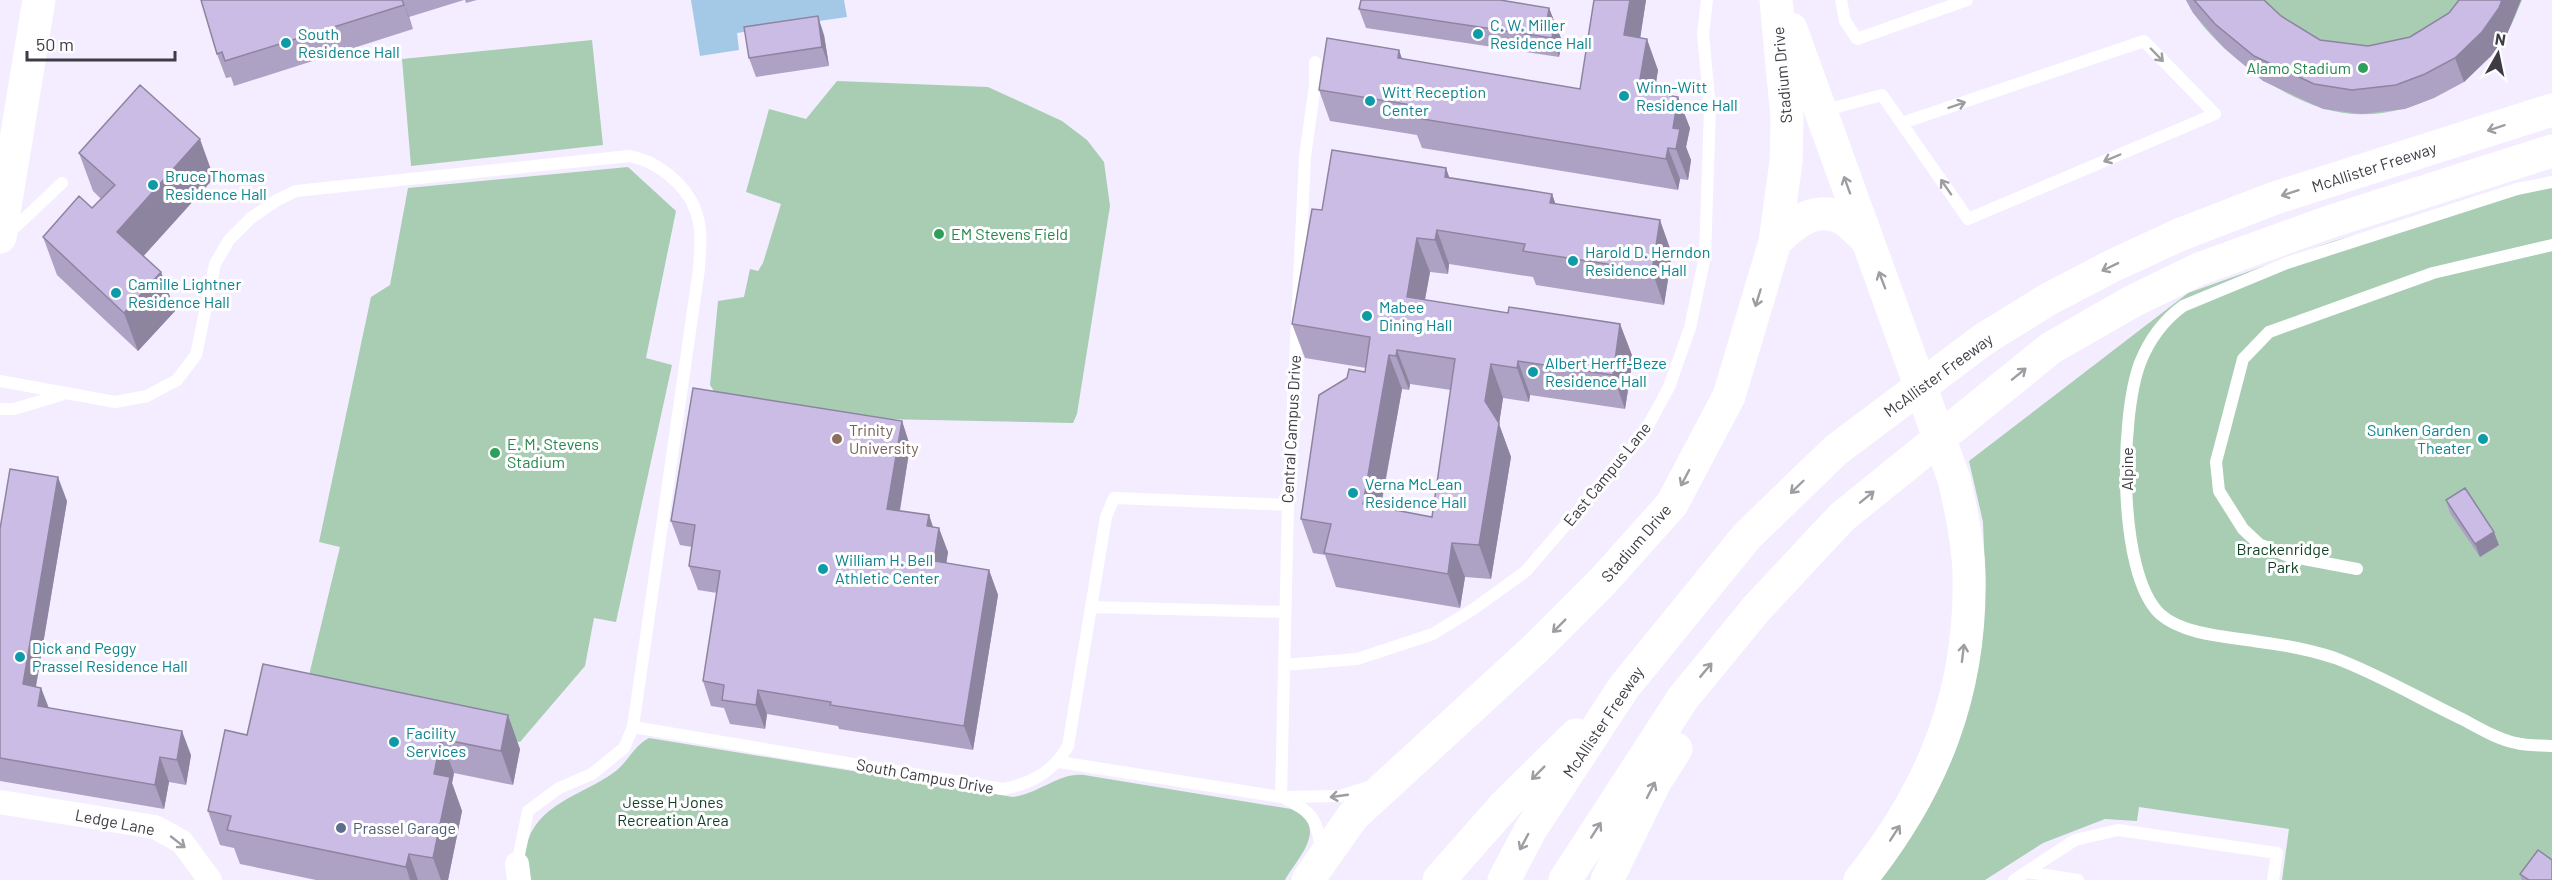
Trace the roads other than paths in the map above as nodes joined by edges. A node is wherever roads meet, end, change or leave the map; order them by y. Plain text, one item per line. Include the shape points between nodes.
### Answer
1 (39, 0) edge
2 (1707, 0) edge
3 (1776, 0) edge
4 (1781, 0) edge
5 (1841, 0) edge
6 (1967, 0) edge
7 (1315, 62) dead end
8 (2552, 110) edge
9 (1803, 115) junction
10 (10, 119) edge
11 (1902, 123) junction
12 (2552, 151) edge
13 (2552, 182) edge
14 (62, 183) dead end
15 (0, 237) edge
16 (1867, 240) junction
17 (0, 242) edge
18 (1774, 242) junction
19 (2552, 245) edge
20 (0, 381) edge
21 (63, 394) junction
22 (0, 409) edge
23 (1288, 505) junction
24 (1842, 517) junction
25 (2357, 569) dead end
26 (1091, 607) junction
27 (1285, 612) junction
28 (1284, 665) junction
29 (1624, 687) junction
30 (633, 727) junction
31 (2552, 746) edge
32 (1059, 762) junction
33 (1394, 778) junction
34 (1281, 797) junction
35 (0, 802) edge
36 (1315, 870) edge
37 (518, 872) edge
38 (2026, 872) junction
39 (210, 880) edge
40 (1439, 880) edge
41 (1504, 880) edge
42 (1564, 880) edge
43 (1607, 880) edge
44 (1860, 880) edge
45 (2014, 880) edge
46 (2078, 880) edge
47 (2273, 880) edge

1 - 10 main road
2 - 28 lane, East Campus Lane via 1703,34 1710,109 1705,256 1690,328 1669,387 1643,435 1526,571 1475,608 1433,634 1357,659
3 - 9 main road, Stadium Drive
4 - 9 main road, Stadium Drive
5 - 6 lane via 1845,21 1857,39
7 - 23 lane, Central Campus Drive via 1305,157
8 -> 29 main road, McAllister Freeway via 2265,202 2179,235 2047,300 1984,339 1836,450 1747,536
9 - 11 lane via 1882,95
16 -> 9 main road, Stadium Drive
9 - 18 main road, Stadium Drive via 1786,162
10 - 15 main road
11 -> 11 lane via 2144,41 2215,114 1968,219
24 -> 12 main road via 2051,348 2133,301 2199,269 2318,226
13 - 31 lane, Alpine via 2517,189 2287,263 2183,306 2156,333 2140,363 2124,461 2137,573 2160,614 2213,636 2334,658 2487,732 2515,743
14 - 17 lane
16 - 18 main road via 1842,218 1824,213 1809,215
44 -> 16 main road, Stadium Drive via 1912,807 1952,715 1964,655 1969,572 1954,479
18 -> 33 main road, Stadium Drive via 1729,396 1672,504 1535,650
19 - 25 lane via 2433,273 2280,328 2269,333 2243,359 2216,462 2219,490 2243,529 2259,544 2288,556
20 - 21 lane
21 - 22 lane via 14,409
21 - 30 lane via 115,402 147,396 177,380 196,356 215,264 229,240 251,218 296,191 629,156 643,158 680,186 695,208 700,234 699,269
23 - 26 lane via 1114,498 1106,517
23 - 27 lane, Central Campus Drive
42 -> 24 main road via 1683,698 1757,608
43 -> 24 main road via 1667,763 1704,706 1772,625
26 - 27 lane
26 - 32 lane via 1068,746
27 - 28 lane, Central Campus Drive
28 - 34 lane, Central Campus Drive
29 -> 40 main road via 1505,805
29 -> 41 main road, McAllister Freeway via 1531,829
30 - 32 lane, South Campus Drive via 1003,789 1019,786
30 - 37 lane via 624,748 592,774 559,788 528,811
32 - 34 lane
33 -> 34 lane via 1340,796
33 - 36 main road, Stadium Drive via 1353,816
34 - 36 lane via 1304,807 1318,829
35 -> 39 street, Ledge Lane via 156,828 182,842
38 - 45 lane
38 - 46 lane
38 - 47 lane via 2075,840 2118,830 2277,853

